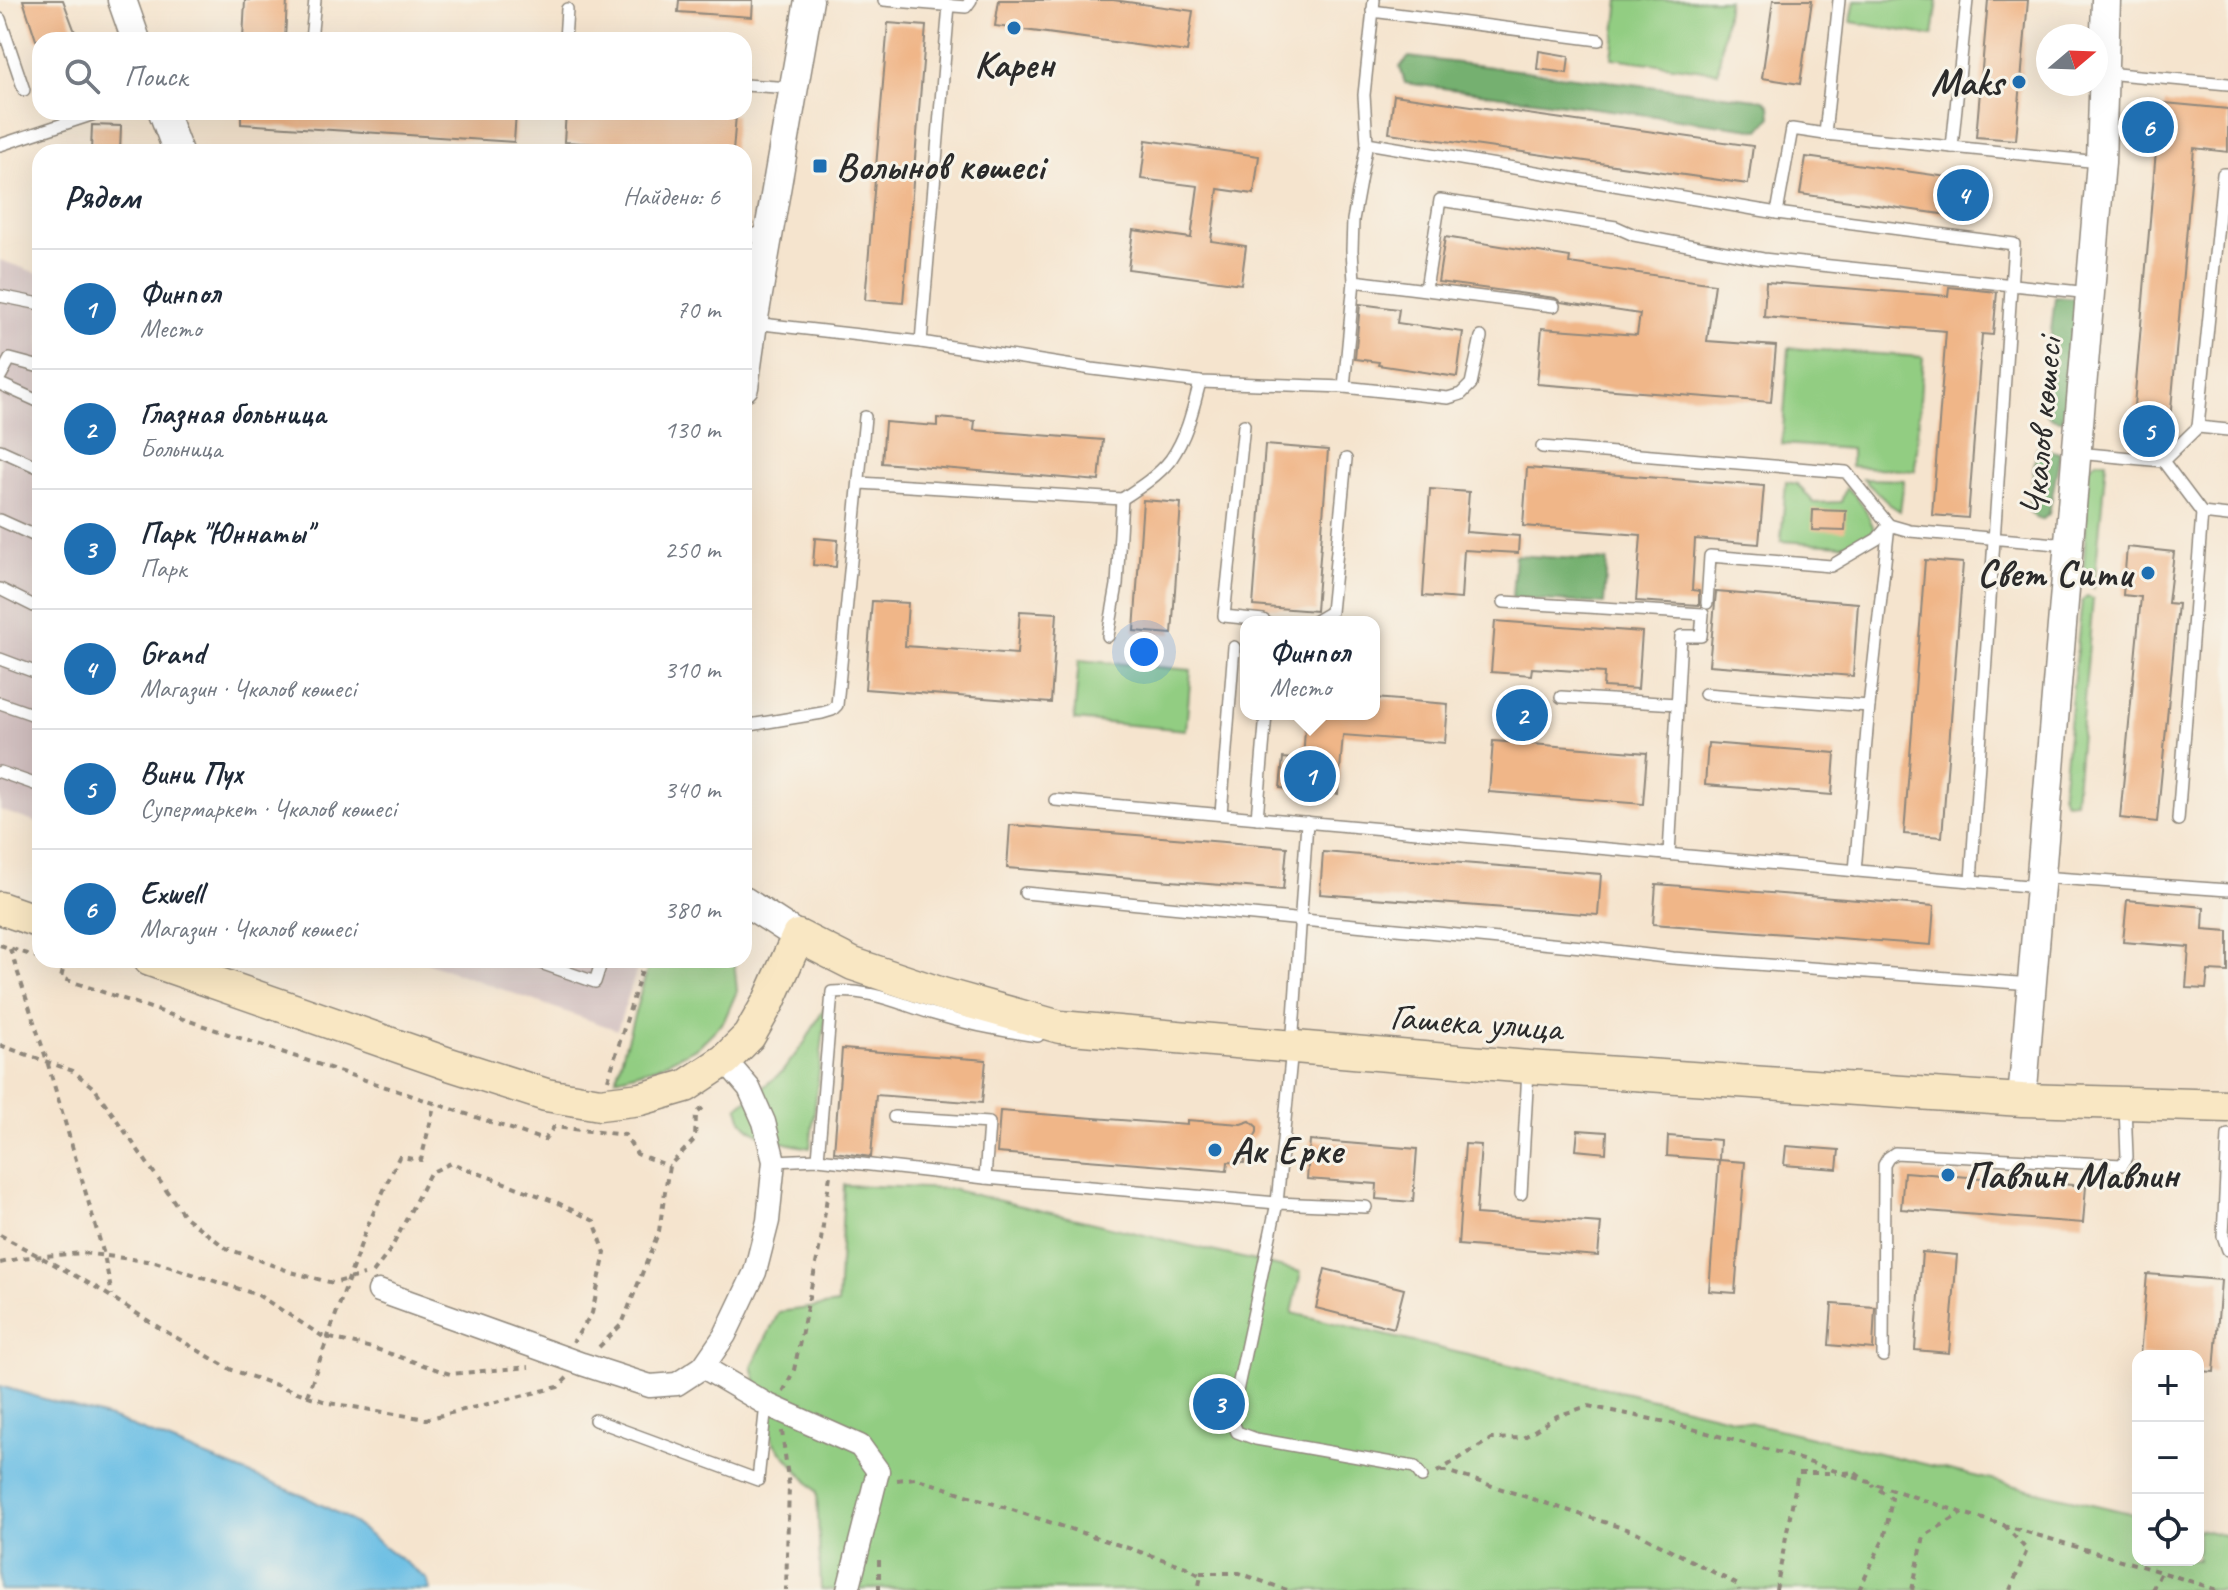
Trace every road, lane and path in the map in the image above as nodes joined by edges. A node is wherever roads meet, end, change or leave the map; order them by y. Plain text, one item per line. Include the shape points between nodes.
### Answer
1 (122, 0) edge
2 (315, 0) edge
3 (809, 0) edge
4 (884, 0) edge
5 (971, 0) edge
6 (1839, 0) edge
7 (1967, 0) edge
8 (2106, 0) edge
9 (949, 5) junction
10 (1373, 6) edge
11 (567, 9) dead end
12 (0, 19) edge
13 (2106, 24) edge
14 (133, 32) edge
15 (312, 32) edge
16 (566, 32) edge
17 (1599, 40) dead end
18 (2108, 73) edge
19 (2228, 84) edge
20 (752, 85) edge
21 (794, 88) junction
22 (24, 90) dead end
23 (2104, 96) edge
24 (76, 120) edge
25 (166, 120) edge
26 (1825, 134) junction
27 (1367, 143) junction
28 (175, 144) edge
29 (0, 145) edge
30 (1952, 147) junction
31 (2101, 162) junction
32 (2228, 174) edge
33 (1777, 213) junction
34 (756, 234) edge
35 (1354, 281) junction
36 (2011, 285) junction
37 (1426, 289) junction
38 (2090, 293) junction
39 (0, 296) edge
40 (32, 302) edge
41 (1554, 306) dead end
42 (753, 323) junction
43 (752, 330) edge
44 (1481, 337) dead end
45 (921, 342) junction
46 (32, 365) edge
47 (0, 377) edge
48 (1200, 382) junction
49 (0, 384) edge
50 (1344, 387) junction
51 (32, 398) edge
52 (865, 417) dead end
53 (1244, 425) dead end
54 (2198, 427) junction
55 (2228, 430) edge
56 (1542, 447) dead end
57 (0, 450) edge
58 (2077, 453) junction
59 (1346, 459) dead end
60 (2163, 461) junction
61 (32, 464) edge
62 (860, 483) junction
63 (1122, 499) junction
64 (2202, 513) junction
65 (2228, 516) edge
66 (0, 520) edge
67 (1889, 525) junction
68 (32, 534) edge
69 (1995, 540) junction
70 (2069, 545) junction
71 (0, 589) edge
72 (1504, 602) dead end
73 (1707, 603) dead end
74 (32, 605) edge
75 (1324, 616) edge
76 (1240, 618) edge
77 (1108, 636) dead end
78 (1234, 647) dead end
79 (0, 659) edge
80 (32, 671) edge
81 (1705, 694) dead end
82 (1561, 697) dead end
83 (0, 703) edge
84 (1677, 704) junction
85 (1869, 706) junction
86 (32, 714) edge
87 (1265, 720) edge
88 (752, 725) edge
89 (0, 772) edge
90 (32, 783) edge
91 (1055, 800) dead end
92 (1221, 814) junction
93 (1257, 818) junction
94 (2178, 820) dead end
95 (1307, 822) junction
96 (1669, 854) junction
97 (1855, 871) junction
98 (1971, 881) junction
99 (2040, 882) junction
100 (2228, 890) edge
101 (1025, 893) dead end
102 (752, 906) edge
103 (0, 908) edge
104 (32, 919) edge
105 (1299, 920) junction
106 (798, 936) junction
107 (0, 945) edge
108 (10, 949) junction
109 (32, 956) edge
110 (64, 968) edge
111 (173, 968) edge
112 (555, 968) edge
113 (599, 968) edge
114 (642, 968) edge
115 (2032, 984) junction
116 (0, 1045) edge
117 (1283, 1057) junction
118 (725, 1060) junction
119 (47, 1061) junction
120 (1528, 1067) junction
121 (2022, 1100) junction
122 (2125, 1102) junction
123 (435, 1103) junction
124 (600, 1104) junction
125 (2228, 1106) edge
126 (894, 1117) dead end
127 (2228, 1135) edge
128 (818, 1159) junction
129 (832, 1160) junction
130 (774, 1161) junction
131 (669, 1166) dead end
132 (985, 1178) junction
133 (1521, 1194) dead end
134 (1277, 1203) junction
135 (1366, 1207) dead end
136 (2228, 1250) edge
137 (104, 1255) junction
138 (0, 1263) edge
139 (349, 1279) junction
140 (379, 1291) dead end
141 (112, 1298) dead end
142 (327, 1337) junction
143 (558, 1355) junction
144 (1883, 1356) dead end
145 (703, 1367) junction
146 (307, 1396) dead end
147 (773, 1407) junction
148 (595, 1420) dead end
149 (1437, 1472) junction
150 (1840, 1473) junction
151 (1421, 1475) joint
152 (885, 1482) dead end
153 (1867, 1482) junction
154 (1963, 1513) junction
155 (2003, 1525) junction
156 (879, 1553) dead end
157 (2161, 1572) junction
158 (1197, 1573) junction
159 (786, 1590) edge
160 (848, 1590) edge
161 (879, 1590) edge
162 (1198, 1590) edge
163 (1287, 1590) edge
164 (1739, 1590) edge
165 (1776, 1590) edge
166 (1859, 1590) edge
167 (1912, 1590) edge
168 (2010, 1590) edge
169 (2152, 1590) edge
170 (2218, 1590) edge

1 - 14 street
2 - 15 lane
3 - 21 street
4 - 9 lane
5 - 9 lane via 966,7
6 - 26 lane
7 - 30 lane
8 - 13 street, Чкалов көшесі
9 - 45 lane
10 - 17 lane
10 - 27 lane via 1364,95
11 - 16 lane
12 - 22 lane
18 - 19 lane
20 - 21 lane
21 - 34 street
23 - 31 street, Чкалов көшесі
24 - 29 lane
25 - 28 street
26 - 30 lane
26 - 33 lane via 1792,129
27 - 33 lane
27 - 35 lane via 1353,220
30 - 31 lane
31 - 38 street, Чкалов көшесі
32 - 54 lane via 2223,174
33 - 36 lane via 2014,244
34 - 42 street
35 - 37 lane
35 - 50 lane
36 - 37 lane via 1763,259 1616,227 1440,200
36 - 38 lane
36 - 69 lane
37 - 41 lane
38 - 58 street, Чкалов көшесі
39 - 40 lane
42 - 43 street
42 - 45 lane
44 - 50 lane via 1471,384 1461,394 1448,398
45 - 48 lane
46 - 47 lane via 10,359
48 - 50 lane
48 - 63 lane via 1189,423 1170,460
49 - 51 lane
52 - 62 lane
53 - 76 lane via 1224,616
54 - 55 lane
54 - 60 lane
56 - 67 lane via 1846,472
57 - 61 lane
58 - 60 lane
58 - 70 street, Чкалов көшесі
59 - 75 lane via 1331,612
60 - 64 lane
62 - 63 lane
62 - 88 lane via 837,705 822,713
63 - 77 lane
64 - 65 lane
64 - 94 lane
66 - 68 lane
67 - 69 lane
67 - 73 lane via 1877,539 1831,566 1710,556
67 - 85 lane
69 - 70 lane
69 - 98 lane
70 - 99 street, Чкалов көшесі
71 - 74 lane
72 - 84 lane via 1703,614 1701,636 1681,636
78 - 92 lane
79 - 80 lane
81 - 85 lane
82 - 84 lane
83 - 86 lane
84 - 96 lane
85 - 97 lane
87 - 93 lane
89 - 90 lane
91 - 92 lane
92 - 93 lane
93 - 95 lane
95 - 96 lane
95 - 105 lane
96 - 97 lane
97 - 98 lane
98 - 99 lane
99 - 100 lane
99 - 115 street, Чкалов көшесі
101 - 105 lane
102 - 106 street, Гашека улица
103 - 104 main road
105 - 115 lane via 1673,958
105 - 117 lane
106 - 117 main road, Гашека улица via 853,964 1060,1027
106 - 118 main road via 749,1036
107 - 108 path
108 - 109 path
108 - 119 path
110 - 123 path via 61,978
111 - 124 main road via 546,1095
112 - 113 lane via 595,982
114 - 124 path
115 - 121 street, Чкалов көшесі
116 - 119 path
117 - 120 main road, Гашека улица
117 - 128 lane via 1015,1033 895,1000 832,992
117 - 134 lane
118 - 124 main road via 686,1086
118 - 130 street via 749,1088
119 - 137 path
119 - 139 path via 73,1071 95,1089 185,1217 226,1248 333,1283
120 - 121 main road, Гашека улица
120 - 133 lane
121 - 122 main road, Гашека улица
122 - 125 main road, Гашека улица
122 - 144 lane via 2127,1157 2122,1165 1895,1153 1888,1158
123 - 131 path via 544,1140 554,1127 625,1135 637,1154
123 - 139 path via 421,1160 399,1157
126 - 132 lane via 989,1123
127 - 136 lane via 2223,1236
128 - 129 lane
128 - 130 lane
129 - 132 lane
129 - 147 path via 794,1370
130 - 145 street via 768,1221 755,1272
132 - 134 lane
134 - 135 lane
134 - 151 lane via 1233,1410 1237,1432 1415,1467
137 - 138 path
137 - 141 path
137 - 142 path via 155,1262 258,1295
139 - 142 path
139 - 143 path via 373,1273 430,1173 451,1163 594,1221 605,1253 592,1313
140 - 143 street
142 - 143 path via 450,1374 547,1365
142 - 146 path
143 - 145 street via 650,1386 677,1384
145 - 147 street
147 - 148 lane via 758,1480
147 - 159 path via 789,1486
147 - 160 street via 860,1446 878,1471
149 - 150 path via 1491,1439 1523,1438 1557,1416 1588,1406 1671,1423
149 - 151 path
149 - 164 path via 1638,1533
150 - 153 path via 1854,1472
150 - 165 path via 1798,1473
152 - 158 path via 915,1478
153 - 154 path
153 - 166 path via 1892,1498 1885,1536
154 - 155 path
154 - 167 path via 1924,1536
155 - 157 path
155 - 168 path via 2027,1550
156 - 161 path
157 - 169 path
157 - 170 path
158 - 162 path
158 - 163 path via 1239,1573

